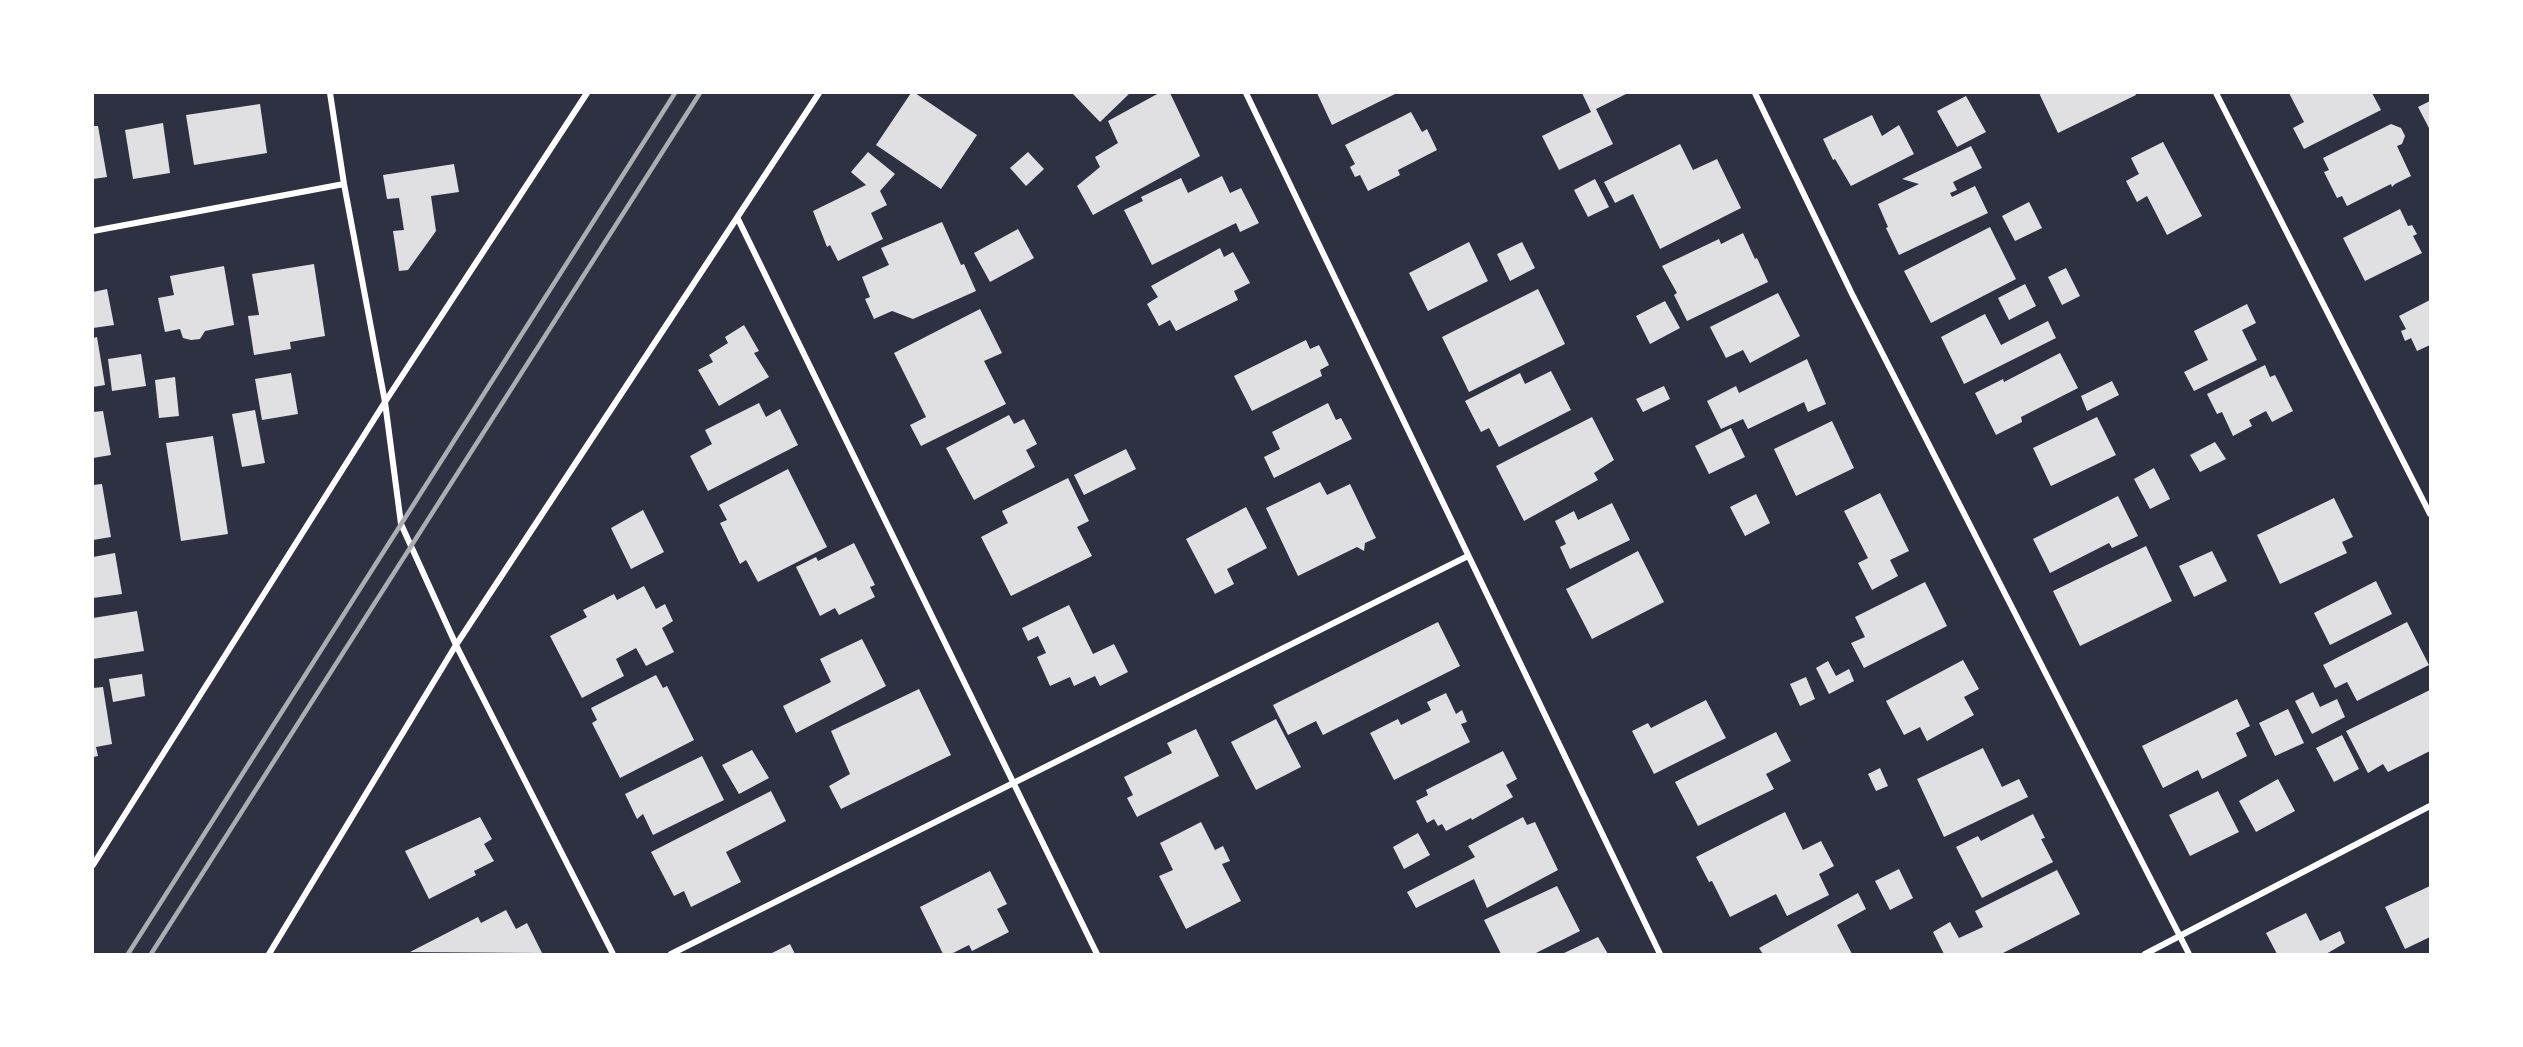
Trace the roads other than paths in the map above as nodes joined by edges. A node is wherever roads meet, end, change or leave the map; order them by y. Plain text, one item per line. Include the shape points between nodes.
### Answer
1 (330, 93) edge
2 (587, 93) edge
3 (819, 93) edge
4 (1246, 93) edge
5 (1755, 93) edge
6 (2216, 93) edge
7 (344, 184) junction
8 (738, 219) junction
9 (93, 231) edge
10 (385, 402) junction
11 (2430, 514) edge
12 (1468, 556) junction
13 (456, 645) junction
14 (1013, 784) junction
15 (2430, 806) edge
16 (93, 864) edge
17 (2181, 937) junction
18 (269, 954) edge
19 (614, 954) edge
20 (671, 954) edge
21 (1097, 954) edge
22 (1660, 954) edge
23 (2145, 954) edge
24 (2189, 954) edge

1 - 7 street
2 - 10 street
3 - 8 street
4 - 12 street
5 - 17 street via 1852,294
6 - 11 street
7 - 9 street
7 - 10 street
8 - 13 street
8 - 14 street
10 - 13 street via 401,524
10 - 16 street
12 - 14 street
12 - 22 street
13 - 18 street
13 - 19 street
14 - 20 street
14 - 21 street
15 - 17 street
17 - 23 street
17 - 24 street

